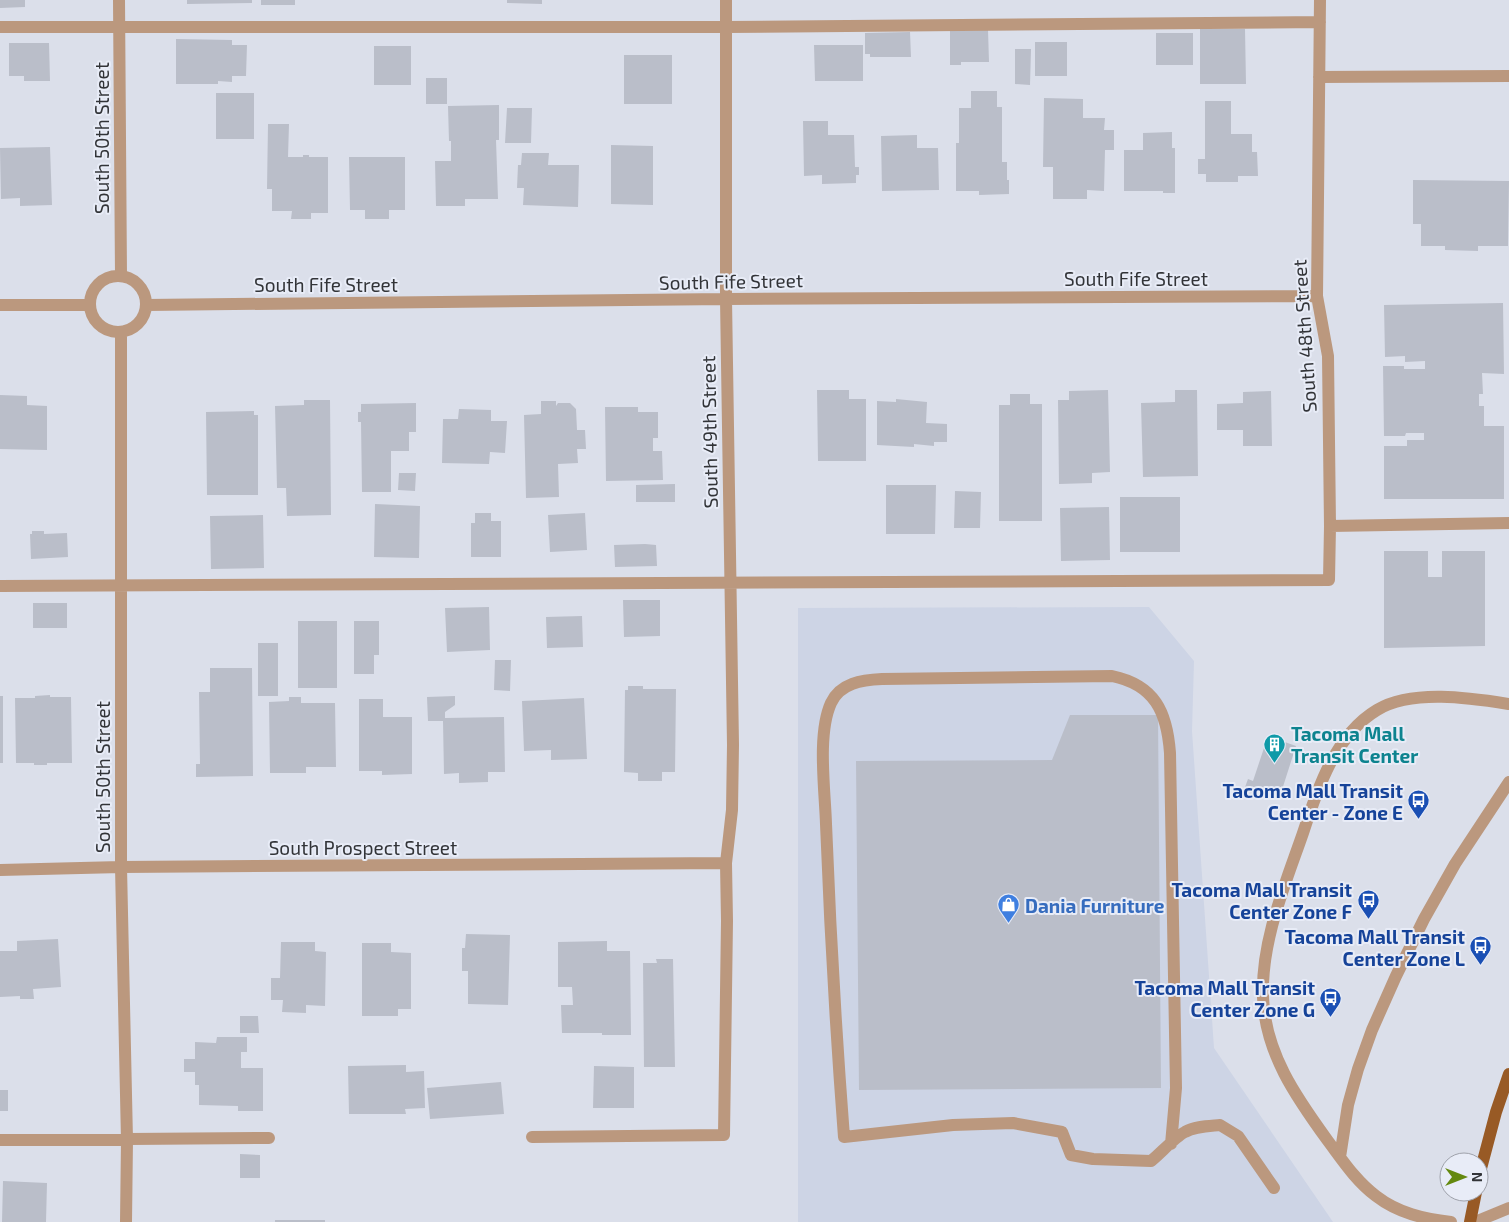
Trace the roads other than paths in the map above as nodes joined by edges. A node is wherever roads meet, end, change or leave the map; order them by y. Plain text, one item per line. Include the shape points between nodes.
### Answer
1 (119, 0) edge
2 (726, 0) edge
3 (1320, 0) edge
4 (1320, 22) junction
5 (0, 27) edge
6 (119, 27) junction
7 (726, 27) junction
8 (1509, 76) edge
9 (1319, 77) junction
10 (121, 276) junction
11 (1317, 296) junction
12 (726, 299) junction
13 (0, 305) edge
14 (89, 305) junction
15 (146, 305) junction
16 (121, 333) junction
17 (1509, 523) edge
18 (1330, 526) junction
19 (730, 582) junction
20 (121, 585) junction
21 (0, 586) edge
22 (1509, 704) edge
23 (1509, 782) edge
24 (726, 863) junction
25 (121, 867) junction
26 (0, 870) edge
27 (1509, 1074) edge
28 (532, 1137) dead end
29 (269, 1138) dead end
30 (0, 1140) edge
31 (127, 1140) junction
32 (1171, 1144) junction
33 (1485, 1152) edge
34 (1340, 1157) junction
35 (1274, 1188) dead end
36 (1474, 1202) edge
37 (1509, 1208) edge
38 (126, 1222) edge
39 (1451, 1222) edge
40 (1470, 1222) edge
41 (1475, 1222) edge

1 - 6 street, South 50th Street
2 - 7 street, South 49th Street
3 - 4 street, South 48th Street
4 - 7 street
4 - 9 street, South 48th Street
5 - 6 street
6 - 7 street
6 - 10 street, South 50th Street
7 - 12 street, South 49th Street
8 - 9 street
9 - 11 street, South 48th Street
10 - 14 street via 102,280 90,296
10 - 15 street via 136,282
11 - 12 street, South Fife Street
11 - 18 street, South 48th Street via 1328,356
12 - 15 street, South Fife Street
12 - 19 street, South 49th Street
13 - 14 street
14 - 16 street via 95,322 102,329
15 - 16 street via 141,320
16 - 20 street, South 50th Street
17 - 18 street
18 - 19 street, South 48th Street via 1329,580
19 - 20 street
19 - 24 street, South 49th Street via 732,810
20 - 21 street
20 - 25 street, South 50th Street
22 - 34 street via 1436,697 1393,703 1377,710 1344,741 1316,795 1276,912 1263,995 1271,1045 1279,1065
23 - 34 street via 1455,864 1396,976 1358,1069 1348,1105
24 - 25 street, South Prospect Street
24 - 28 street, South 49th Street via 724,1135
25 - 26 street, South Prospect Street
25 - 31 street, South 50th Street
27 - 33 main road
29 - 31 street
30 - 31 street
31 - 38 street, South 50th Street
32 - 32 street via 1176,1088 1170,753 1165,720 1154,698 1135,684 1112,676 882,679 854,682 845,688 831,702 823,751 844,1137 953,1125 1013,1123 1062,1132 1071,1154 1093,1160 1151,1161
32 - 35 street via 1192,1128 1220,1125 1238,1136
34 - 39 street via 1362,1185 1385,1202 1419,1217
36 - 40 main road
37 - 41 street

